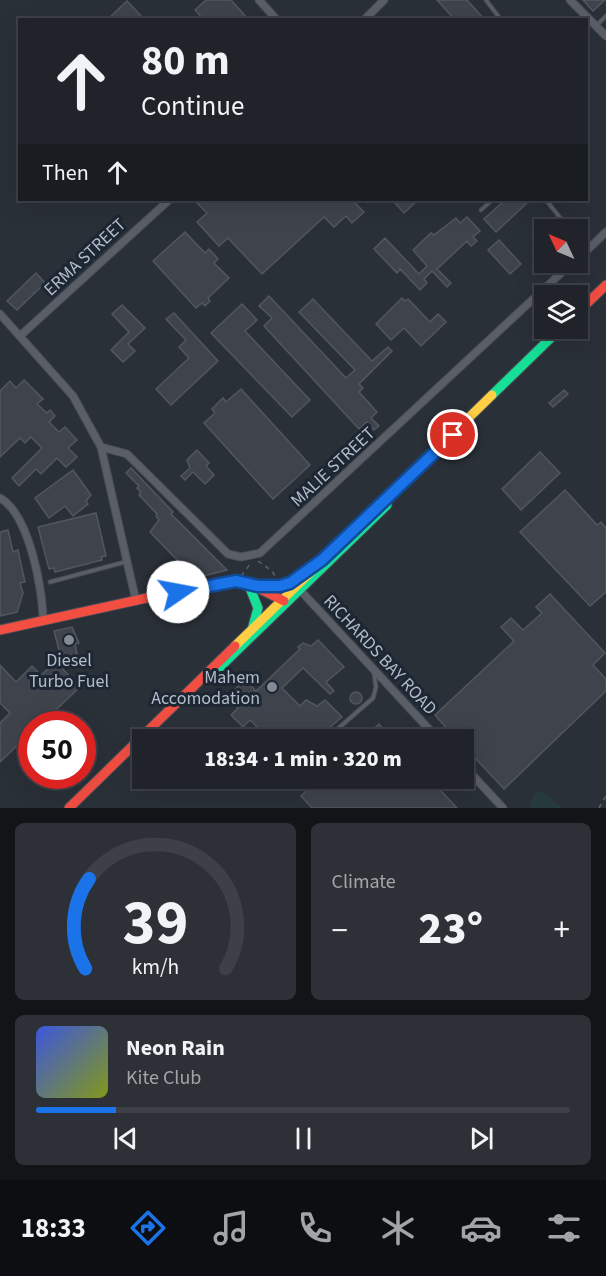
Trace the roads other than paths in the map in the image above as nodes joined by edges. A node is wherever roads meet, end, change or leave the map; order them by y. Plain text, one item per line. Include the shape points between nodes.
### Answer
1 (259, 0) edge
2 (384, 0) edge
3 (486, 0) edge
4 (570, 0) edge
5 (606, 16) edge
6 (275, 18) edge
7 (366, 18) edge
8 (500, 18) edge
9 (596, 26) junction
10 (606, 36) edge
11 (168, 201) edge
12 (491, 201) edge
13 (547, 201) edge
14 (480, 210) dead end
15 (561, 219) edge
16 (606, 232) edge
17 (588, 249) edge
18 (561, 273) edge
19 (606, 285) edge
20 (588, 302) edge
21 (0, 314) edge
22 (20, 336) junction
23 (550, 339) edge
24 (101, 447) junction
25 (437, 451) junction
26 (0, 498) edge
27 (322, 560) junction
28 (127, 562) junction
29 (50, 582) dead end
30 (253, 584) junction
31 (300, 590) junction
32 (136, 601) junction
33 (284, 601) junction
34 (43, 621) junction
35 (253, 628) junction
36 (0, 630) edge
37 (235, 649) junction
38 (373, 669) junction
39 (156, 729) edge
40 (338, 729) edge
41 (429, 729) edge
42 (132, 753) edge
43 (474, 777) edge
44 (69, 808) edge
45 (75, 808) edge
46 (503, 808) edge

1 - 6 street
2 - 7 street
3 - 8 lane
4 - 9 street
5 - 9 lane
9 - 10 street
11 - 22 street, ERMA STREET
12 - 14 lane
13 - 15 lane
16 - 17 street
18 - 24 street, MALIE STREET via 260,553 249,557 228,554 127,454
19 - 20 main road
21 - 22 street
22 - 24 street via 73,396
23 - 25 main road
24 - 28 street
25 - 27 main road
25 - 31 main road
26 - 34 street via 14,510 23,526
27 - 30 main road via 290,583
27 - 33 main road
28 - 29 lane
28 - 32 street
30 - 32 main road via 236,581
30 - 33 main road
30 - 35 main road via 258,608
31 - 33 main road
31 - 38 street, RICHARDS BAY ROAD
32 - 34 main road
33 - 35 main road
33 - 37 main road
34 - 36 main road
35 - 37 main road
37 - 39 main road
37 - 44 main road
38 - 40 lane via 373,698
38 - 41 street, RICHARDS BAY ROAD
42 - 45 main road
43 - 46 street

